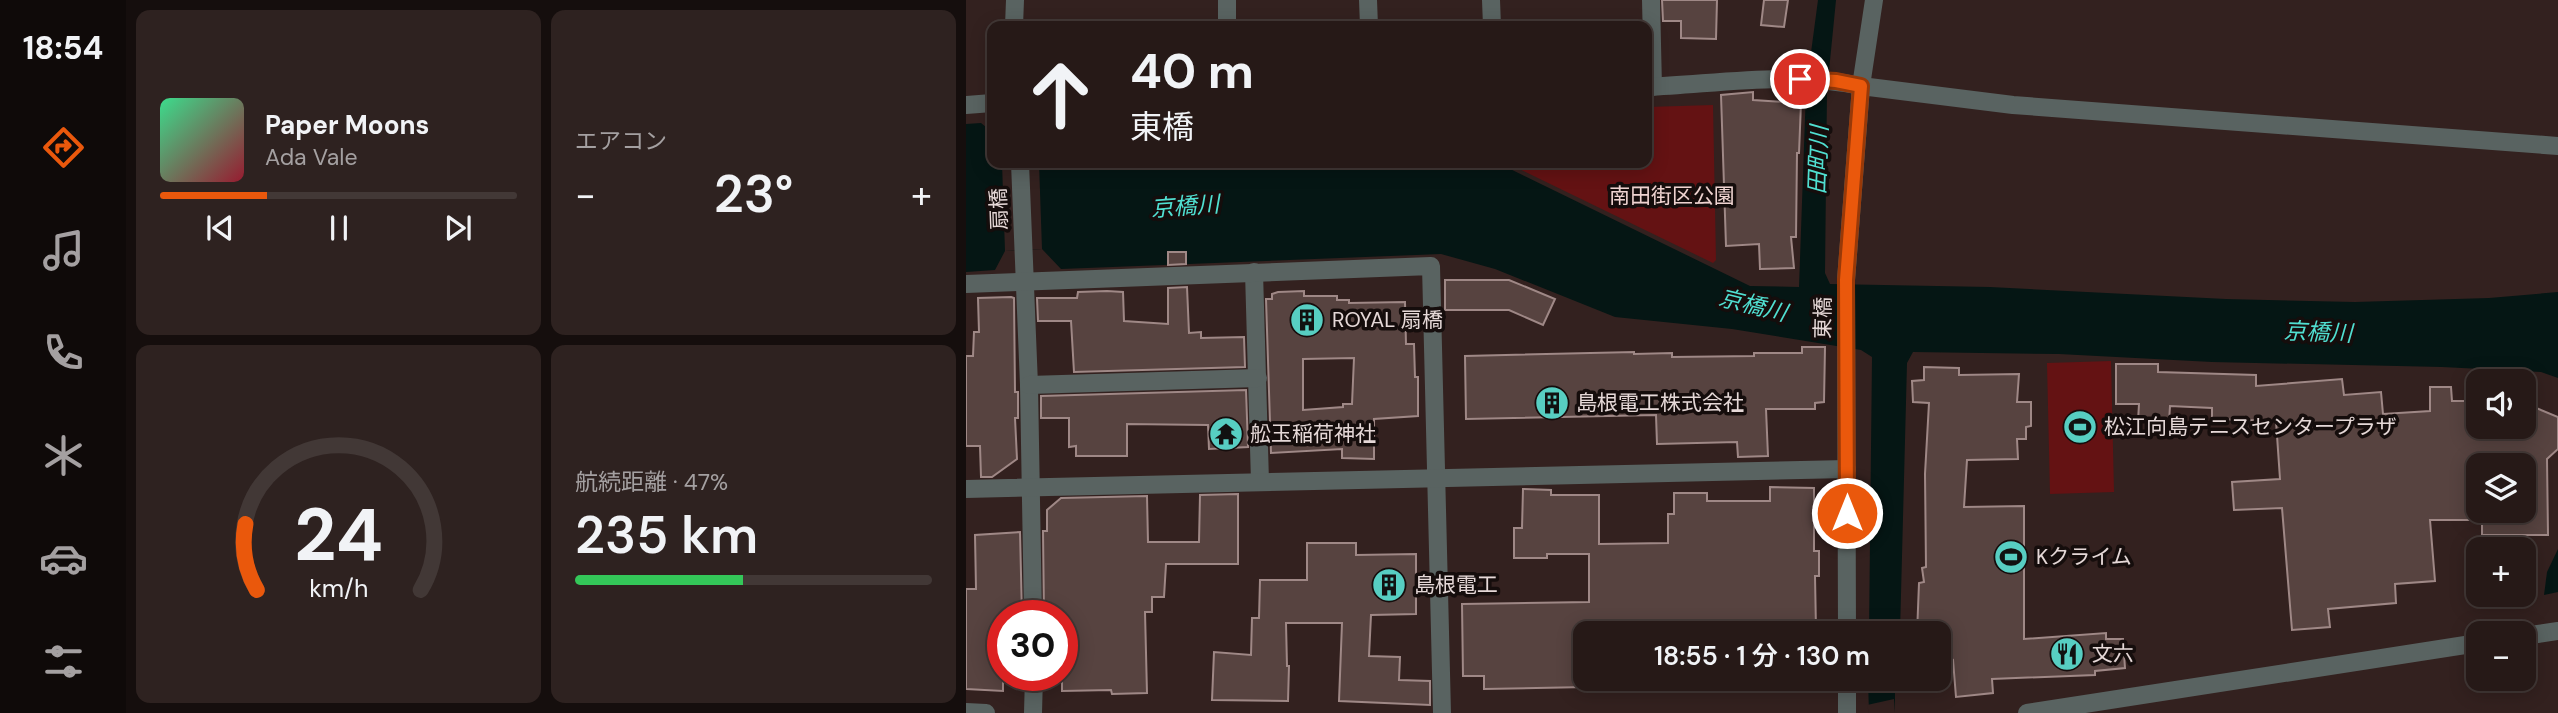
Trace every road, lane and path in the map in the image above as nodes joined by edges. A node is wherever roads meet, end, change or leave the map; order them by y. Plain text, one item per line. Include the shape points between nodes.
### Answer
1 (1015, 0) edge
2 (1227, 0) edge
3 (1368, 0) edge
4 (1491, 0) edge
5 (1651, 0) edge
6 (1874, 0) edge
7 (1014, 21) edge
8 (1227, 21) edge
9 (1369, 21) edge
10 (1492, 21) edge
11 (1651, 21) edge
12 (1861, 86) junction
13 (1652, 87) edge
14 (987, 103) edge
15 (966, 105) edge
16 (2558, 146) edge
17 (1020, 168) edge
18 (1254, 272) junction
19 (1024, 281) junction
20 (966, 284) edge
21 (1258, 378) junction
22 (1029, 385) junction
23 (1847, 469) junction
24 (1437, 478) junction
25 (1261, 482) junction
26 (1031, 486) junction
27 (966, 489) edge
28 (1033, 600) edge
29 (1847, 621) edge
30 (2466, 645) edge
31 (1034, 691) edge
32 (1847, 691) edge
33 (966, 712) edge
34 (986, 713) edge
35 (1033, 713) edge
36 (1442, 713) edge
37 (1847, 713) edge
38 (2027, 713) edge

1 - 7 street
2 - 8 street
3 - 9 street
4 - 10 street
5 - 11 street
6 - 12 street, 東橋
12 - 13 street via 1800,79
12 - 16 street via 2013,105
12 - 23 street, 東橋 via 1846,280
14 - 15 street
17 - 19 street, 扇橋
18 - 19 street
18 - 21 street
18 - 24 street via 1431,266
19 - 20 street
19 - 22 street, 扇橋
21 - 22 street
21 - 25 street
22 - 26 street, 扇橋
23 - 24 street
23 - 29 street, 東橋
24 - 25 street
24 - 36 street
25 - 26 street
26 - 27 street
26 - 28 street, 扇橋
30 - 38 street
31 - 35 street
32 - 37 street
33 - 34 street

